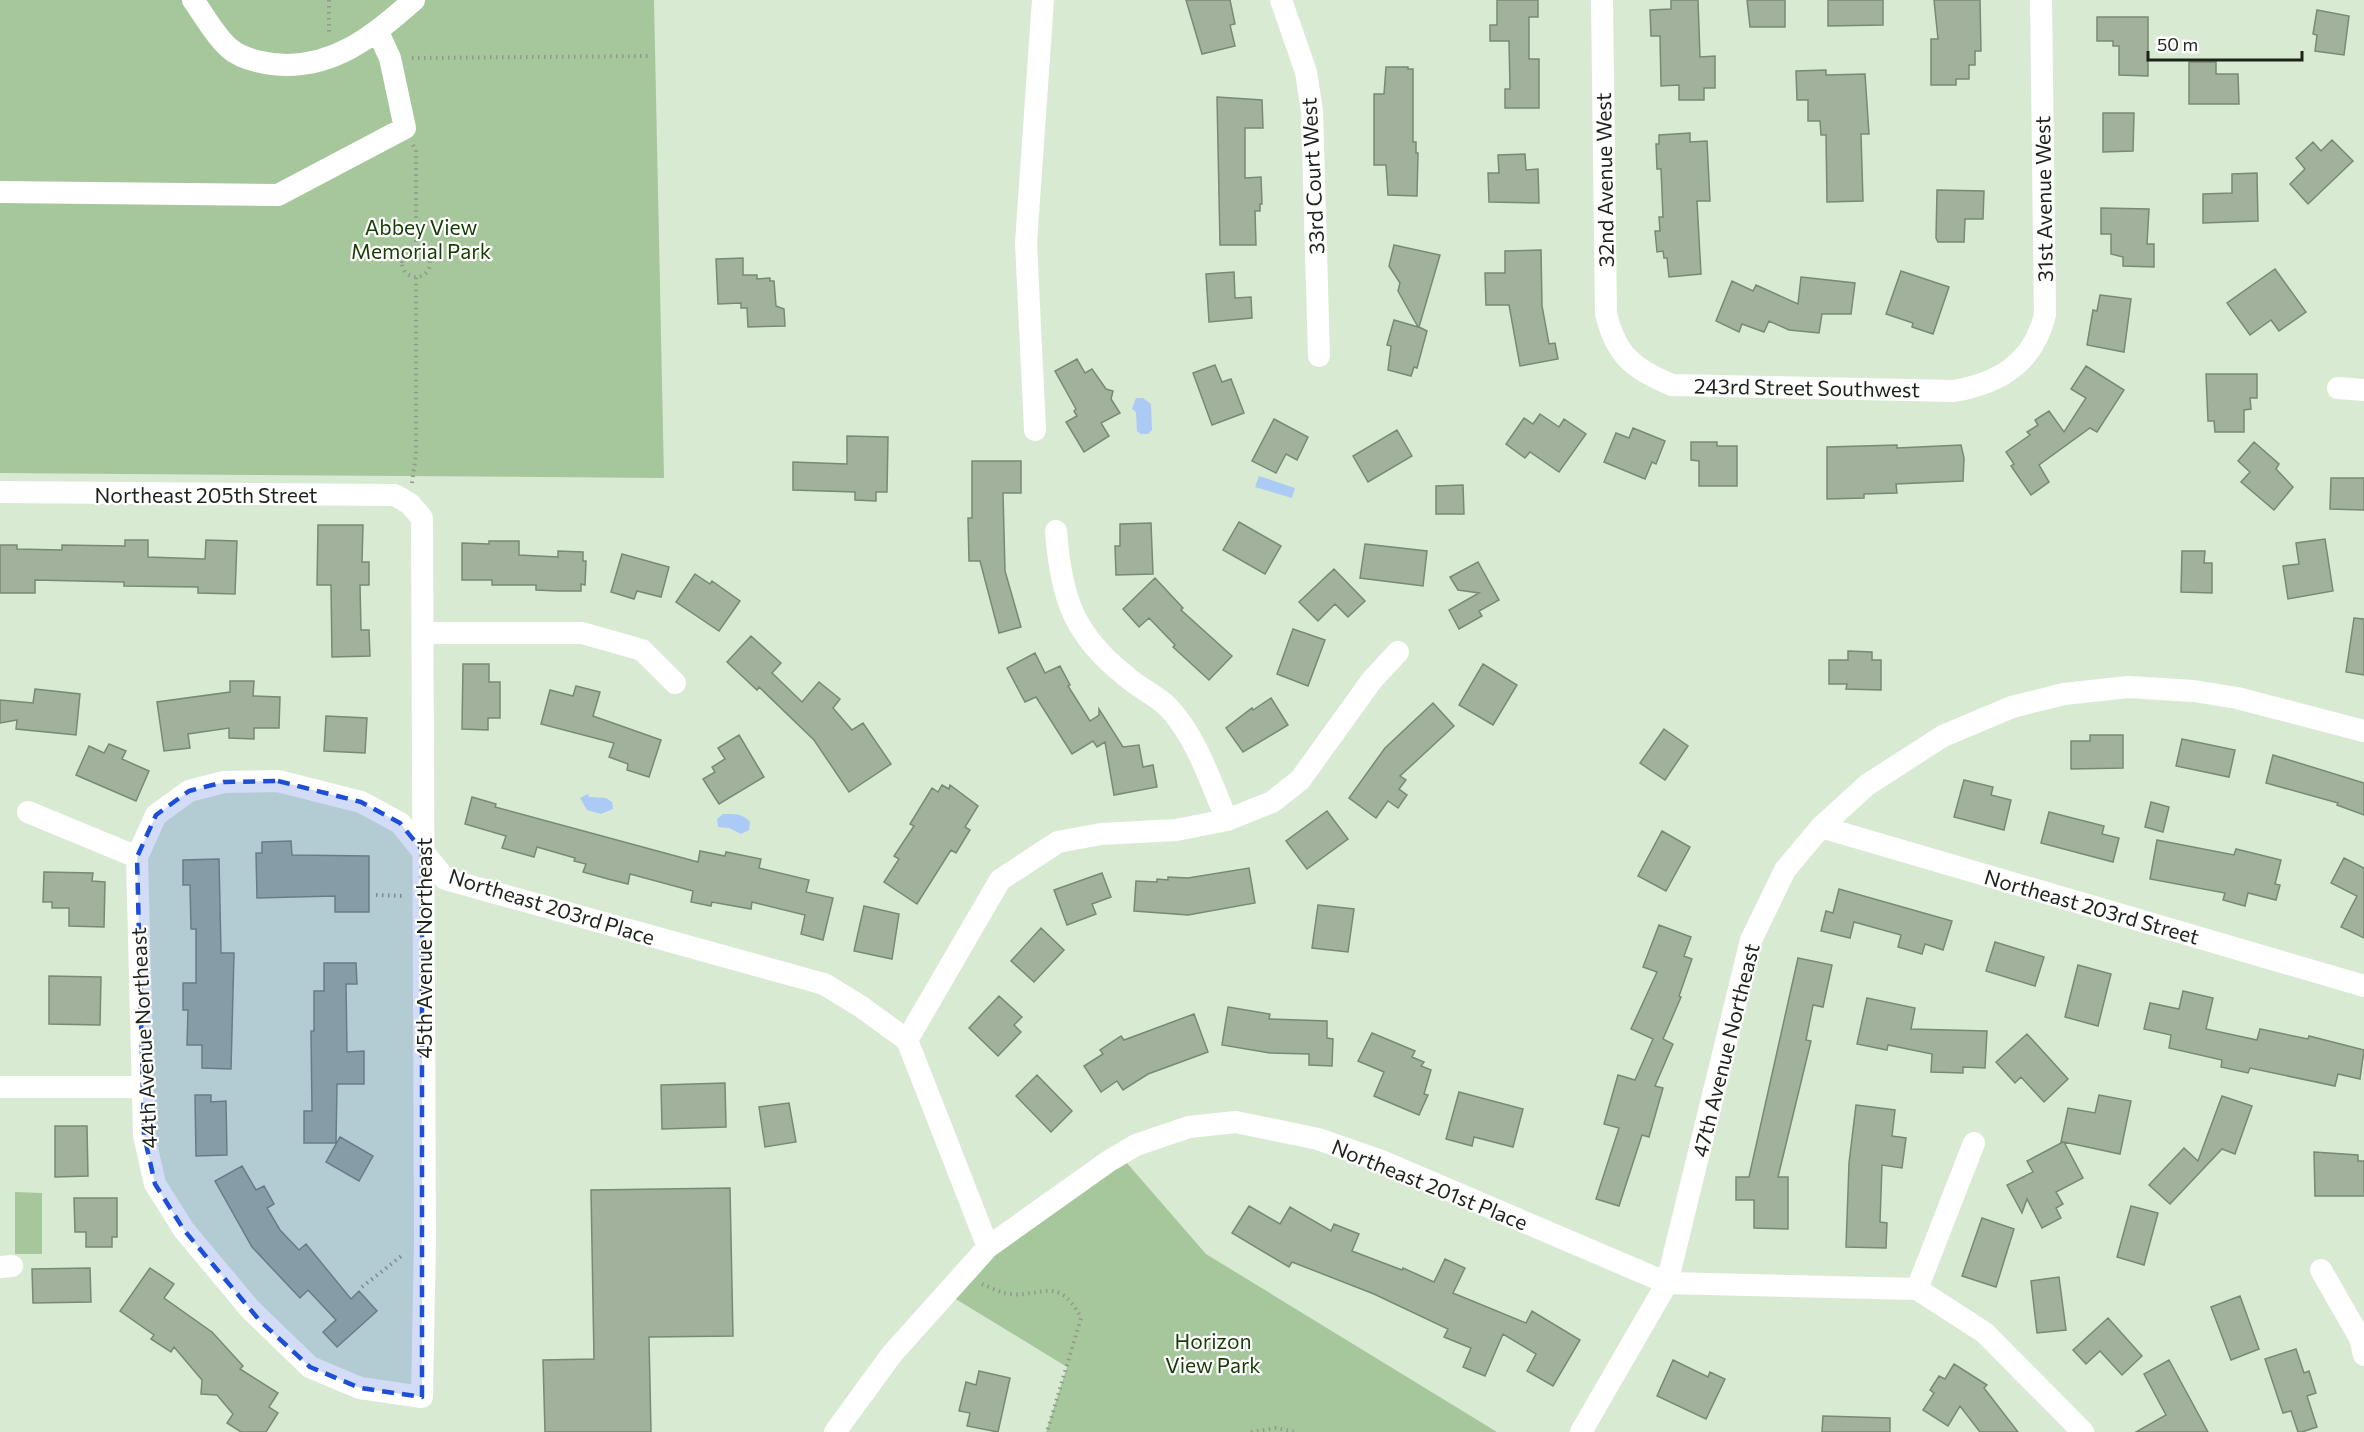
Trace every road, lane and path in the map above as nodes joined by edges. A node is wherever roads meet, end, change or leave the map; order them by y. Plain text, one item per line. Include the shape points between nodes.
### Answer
1 (193, 0) edge
2 (329, 0) edge
3 (414, 0) edge
4 (1043, 0) edge
5 (1281, 0) edge
6 (1602, 0) edge
7 (2041, 0) edge
8 (378, 32) junction
9 (651, 56) dead end
10 (390, 58) junction
11 (329, 59) junction
12 (405, 128) junction
13 (0, 192) edge
14 (416, 248) junction
15 (417, 277) junction
16 (1319, 356) dead end
17 (1623, 356) joint
18 (1998, 379) joint
19 (2338, 388) dead end
20 (2364, 390) edge
21 (1035, 430) dead end
22 (0, 492) edge
23 (410, 504) junction
24 (1056, 531) dead end
25 (424, 633) junction
26 (1398, 652) dead end
27 (675, 683) dead end
28 (2364, 731) edge
29 (28, 812) dead end
30 (1227, 820) junction
31 (1821, 827) junction
32 (422, 850) junction
33 (136, 857) junction
34 (376, 895) dead end
35 (423, 896) junction
36 (2364, 986) edge
37 (907, 1040) junction
38 (0, 1087) edge
39 (142, 1087) junction
40 (1974, 1143) dead end
41 (425, 1239) junction
42 (988, 1247) junction
43 (2321, 1270) dead end
44 (1667, 1283) junction
45 (981, 1284) dead end
46 (362, 1287) dead end
47 (1917, 1289) junction
48 (2364, 1355) edge
49 (422, 1396) joint
50 (835, 1432) edge
51 (1047, 1432) edge
52 (1251, 1432) edge
53 (1295, 1432) edge
54 (1581, 1432) edge
55 (2083, 1432) edge

1 - 11 street via 230,49 256,62 294,67
2 - 11 path
3 - 8 street
4 - 21 street via 1026,243
5 - 16 street, 33rd Court West via 1306,72 1312,111
6 - 17 street, 32nd Avenue West via 1606,314
7 - 18 street, 31st Avenue West via 2045,315 2040,337 2026,356
8 - 10 street
8 - 11 street
9 - 10 path
10 - 12 street
12 - 13 street via 279,195
12 - 14 path via 416,150
14 - 15 path via 424,251 431,262 428,271
14 - 15 path via 407,252 402,261 407,274
15 - 23 path via 416,454
17 - 18 street, 243rd Street Southwest via 1647,375 1672,384 1954,391
19 - 20 street
22 - 23 street, Northeast 205th Street via 395,495
23 - 25 street, 45th Avenue Northeast via 422,519
24 - 30 street via 1059,576 1078,623 1096,651 1167,706 1195,745
25 - 27 street via 582,633 642,650
25 - 32 street, 45th Avenue Northeast
26 - 30 street via 1372,680 1300,780 1272,802
28 - 31 street, 47th Avenue Northeast via 2237,698 2194,691 2128,687 2064,694 2012,707 1942,736 1867,785
29 - 33 street
30 - 37 street via 1176,830 1101,834 1058,842 1026,862 1000,880
31 - 36 street, Northeast 203rd Street
31 - 44 street, 47th Avenue Northeast via 1785,870 1751,940
32 - 33 street, Northeast 203rd Place via 400,823 361,802 278,781 224,782 189,790 156,815
32 - 35 street, 45th Avenue Northeast
32 - 37 street, Northeast 203rd Place via 444,879 824,984
33 - 39 street, 44th Avenue Northeast
34 - 35 path
35 - 41 street, 45th Avenue Northeast
37 - 42 street
38 - 39 street
39 - 49 street, 44th Avenue Northeast via 144,1136 155,1184 184,1230 260,1321 310,1367 360,1388
40 - 47 street
41 - 46 path
41 - 49 street, 45th Avenue Northeast
42 - 44 street, Northeast 201st Place via 1136,1145 1189,1127 1236,1122 1317,1139 1384,1162
42 - 50 street, Northeast 201st Place via 892,1354
43 - 48 street via 2360,1338
44 - 47 street, Northeast 201st Place
44 - 54 street, 47th Avenue Northeast
45 - 51 path via 1005,1293 1060,1293 1072,1301 1081,1318
47 - 55 street via 1985,1333
52 - 53 path via 1276,1428

